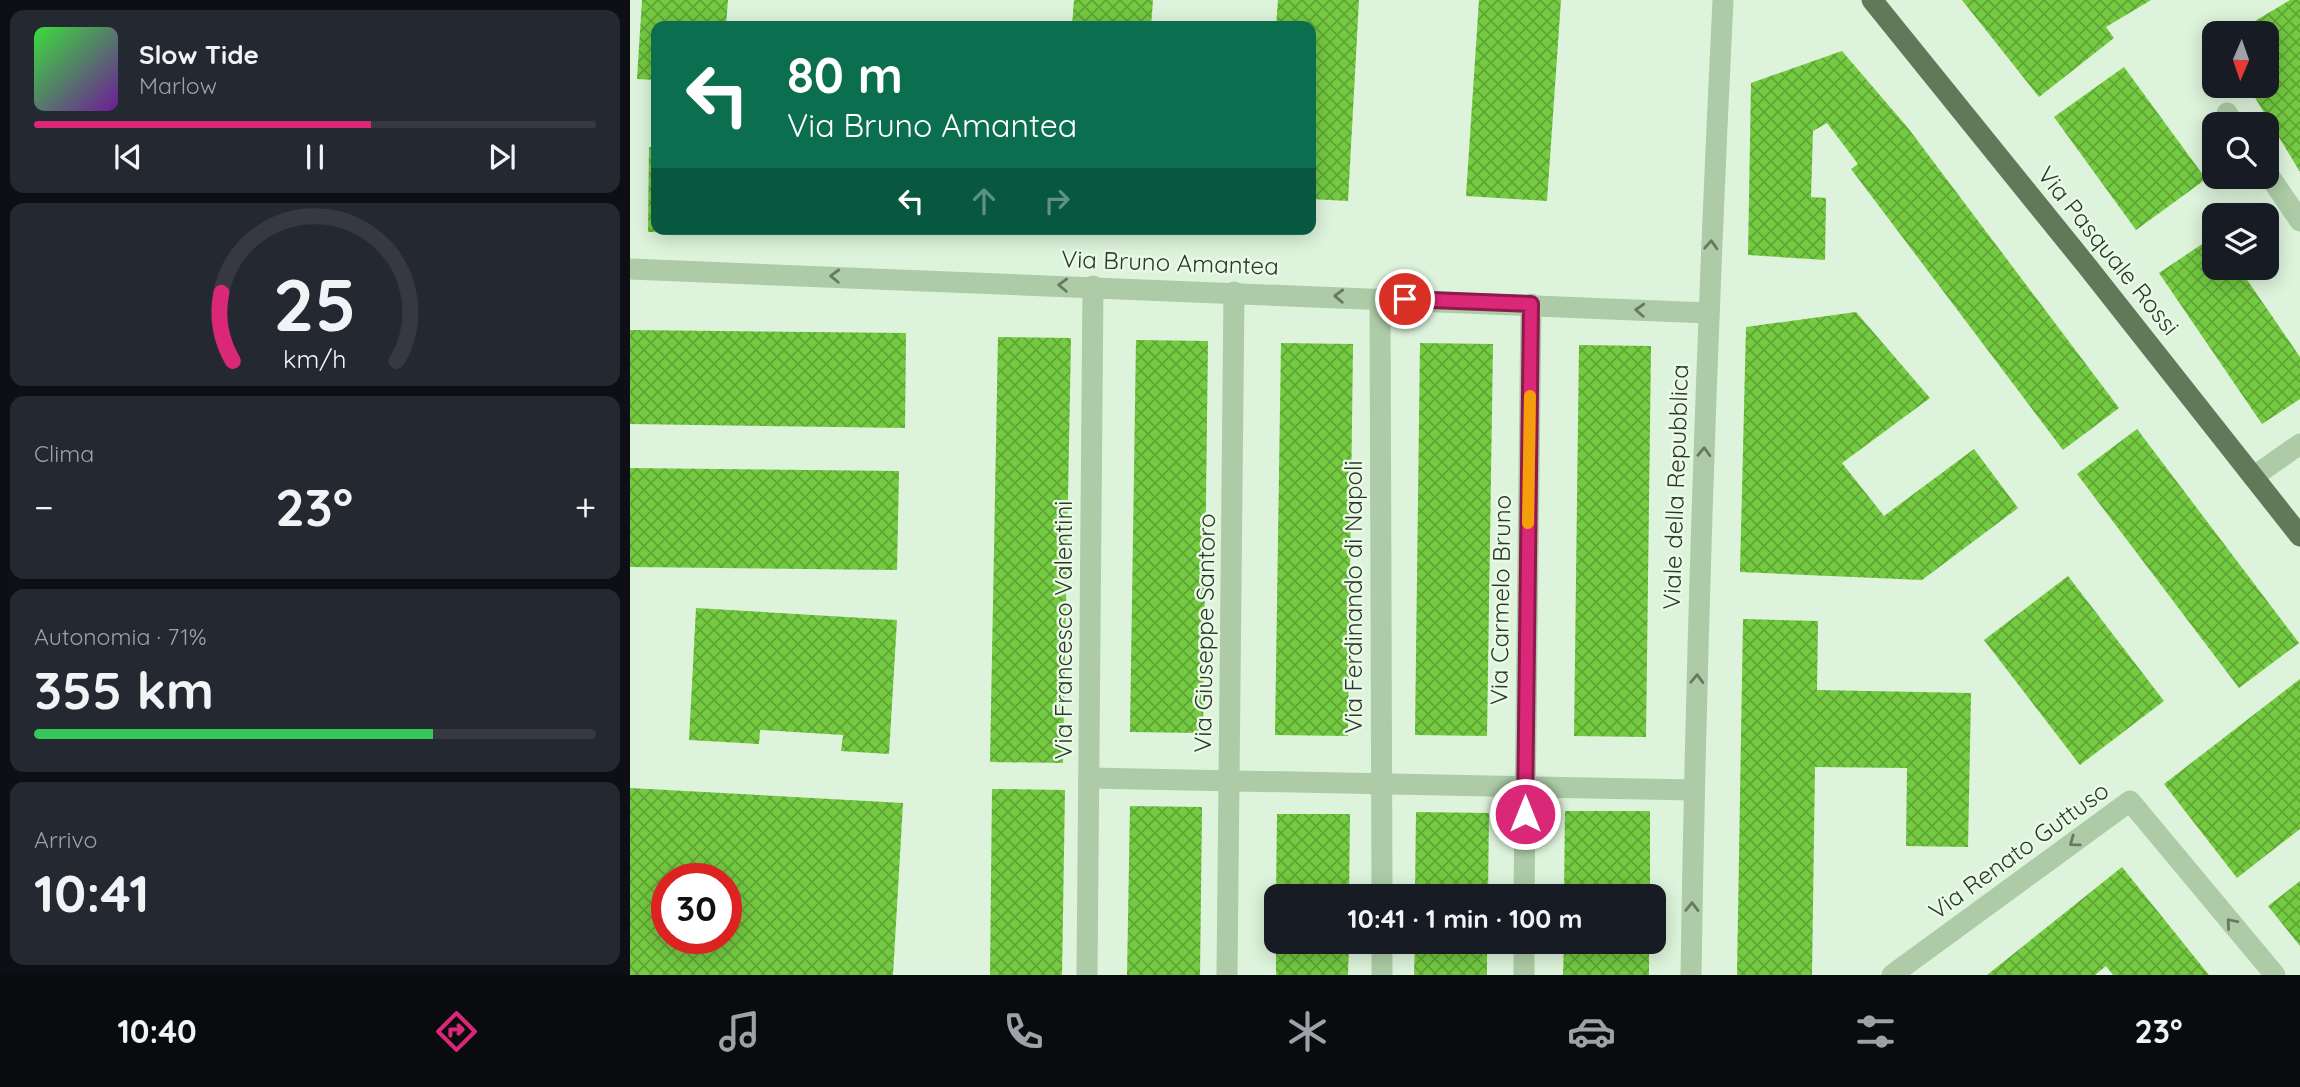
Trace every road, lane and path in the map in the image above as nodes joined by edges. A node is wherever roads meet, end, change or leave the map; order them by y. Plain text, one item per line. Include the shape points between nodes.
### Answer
1 (1723, 0) edge
2 (1872, 0) edge
3 (2278, 189) edge
4 (2300, 221) edge
5 (630, 269) edge
6 (1093, 286) junction
7 (1234, 292) junction
8 (1380, 298) junction
9 (1531, 304) junction
10 (1708, 313) junction
11 (2300, 444) edge
12 (2253, 477) junction
13 (2300, 537) edge
14 (1089, 778) junction
15 (1229, 781) junction
16 (1381, 784) junction
17 (1525, 786) junction
18 (1694, 790) junction
19 (1382, 884) edge
20 (1524, 884) edge
21 (1382, 954) edge
22 (1524, 954) edge
23 (1087, 975) edge
24 (1227, 975) edge
25 (1382, 975) edge
26 (1524, 975) edge
27 (1691, 975) edge
28 (1892, 975) edge
29 (2275, 975) edge

10 -> 1 street, Viale della Repubblica
2 - 12 main road, Via Pasquale Rossi
3 - 4 street
6 -> 5 street, Via Bruno Amantea
6 - 7 street, Via Bruno Amantea
6 - 14 street, Via Francesco Valentini
8 -> 7 street, Via Bruno Amantea
7 - 15 street, Via Giuseppe Santoro
8 - 9 street, Via Bruno Amantea
8 - 16 street, Via Ferdinando di Napoli
10 -> 9 street, Via Bruno Amantea
9 - 17 street, Via Carmelo Bruno
18 -> 10 street, Viale della Repubblica
11 - 12 street
12 - 13 main road, Via Pasquale Rossi
14 - 15 street
14 - 23 street, Via Francesco Valentini
15 - 16 street
15 - 24 street, Via Giuseppe Santoro
16 - 17 street
16 - 19 street, Via Ferdinando di Napoli
17 - 18 street
17 - 20 street, Via Carmelo Bruno
27 -> 18 street, Viale della Repubblica
21 - 25 street
22 - 26 street
29 -> 28 street, Via Renato Guttuso via 2130,801

